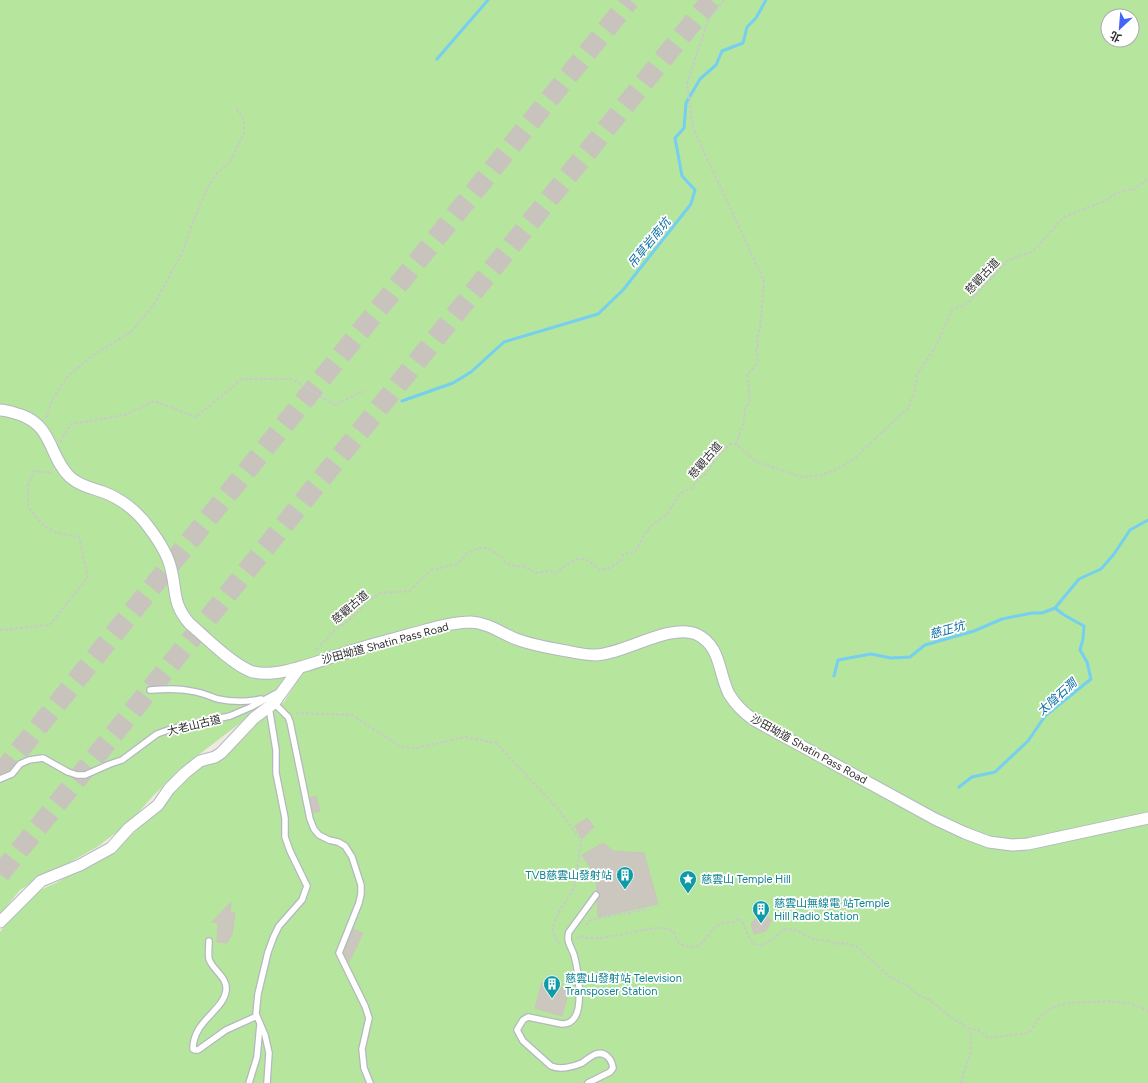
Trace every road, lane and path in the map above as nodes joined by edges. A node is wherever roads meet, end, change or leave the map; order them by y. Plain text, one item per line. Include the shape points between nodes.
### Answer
1 (724, 0) edge
2 (235, 107) dead end
3 (1148, 179) edge
4 (365, 390) dead end
5 (0, 410) edge
6 (42, 428) junction
7 (736, 444) junction
8 (54, 451) junction
9 (68, 474) junction
10 (0, 630) edge
11 (316, 651) dead end
12 (300, 667) junction
13 (150, 690) dead end
14 (270, 702) junction
15 (284, 713) junction
16 (0, 779) edge
17 (1148, 818) edge
18 (596, 895) dead end
19 (649, 909) dead end
20 (0, 922) edge
21 (583, 928) dead end
22 (580, 932) dead end
23 (579, 936) junction
24 (209, 941) dead end
25 (570, 948) junction
26 (1148, 1011) edge
27 (256, 1016) junction
28 (260, 1024) junction
29 (970, 1029) junction
30 (249, 1083) edge
31 (268, 1083) edge
32 (370, 1083) edge
33 (588, 1083) edge
34 (961, 1083) edge

1 - 7 path via 708,20 687,84 693,128 764,281 756,350 758,360 747,374 750,401 744,409 744,422
2 - 6 path via 244,119 244,133 230,162 209,186 184,249 155,303 132,331 92,356 68,376 53,398
3 - 7 path, 慈觀古道 via 1133,190 1125,190 1064,217 1032,252 1008,260 968,303 952,310 936,346 917,375 908,409 853,460 836,470 818,476 802,477 757,462
4 - 8 path via 335,405 292,379 242,379 196,417 154,401 125,415 71,424
5 - 6 street, 沙田坳道 Shatin Pass Road via 28,418
6 - 8 street, 沙田坳道 Shatin Pass Road
7 - 11 path, 慈觀古道 via 730,444 691,489 681,493 664,518 653,524 645,534 636,551 623,555 621,561 610,568 600,570 588,561 580,559 567,564 556,573 548,570 537,573 523,566 505,563 502,557 487,548 479,548 466,554 457,564 431,570 409,590 381,593 367,601 350,621 336,629
8 - 9 street, 沙田坳道 Shatin Pass Road
9 - 10 path via 34,471 28,485 28,507 44,526 57,533 79,537 88,577 50,625
9 - 12 street, 沙田坳道 Shatin Pass Road via 83,485 120,500 136,512 150,529 169,561 175,598 183,616 238,665 259,673
12 - 14 street via 284,689
12 - 17 street, 沙田坳道 Shatin Pass Road via 429,629 473,622 484,624 526,642 590,655 615,652 670,633 689,632 701,636 711,644 730,696 754,720 935,819 972,836 997,844 1023,845
13 - 14 lane via 175,689 232,701
14 - 15 lane
14 - 16 lane, 大老山古道 via 230,716 157,734 122,760 85,775 68,772 43,758 20,764 12,774
14 - 20 street via 221,753 200,761 185,773 158,805 129,828 111,848 80,866 42,881
14 - 27 lane via 276,773 285,818 285,837 307,886 302,900 279,926 269,948 258,994
15 - 25 path via 352,715 401,747 417,748 465,737 496,743 557,808 581,840 574,890 554,923 558,942
15 - 32 lane via 290,722 314,829 324,838 345,846 361,885 359,903 339,953 369,1018 362,1049 364,1068
18 - 25 lane via 569,932
19 - 21 path via 590,920
22 - 23 path
23 - 25 path
23 - 29 path via 601,938 663,928 673,931 679,943 690,947 700,945 718,924 735,922 737,918 743,922 751,941 760,945 769,943 784,929 796,930 813,939 856,946 889,976 930,1000
24 - 27 lane via 208,956 226,983 226,990 222,1000 198,1031 193,1049 198,1050 226,1030
25 - 33 lane via 574,954 579,984 578,1008 574,1018 562,1024 528,1017 521,1022 517,1030 523,1041 556,1068 581,1063 596,1054 607,1056 612,1061 613,1068
26 - 29 path via 1114,1001 1079,1001 1051,1008 1035,1022 1031,1031 1026,1033 988,1038 978,1030
27 - 28 lane
28 - 30 lane via 257,1057
28 - 31 lane via 268,1045
29 - 34 path via 971,1050

